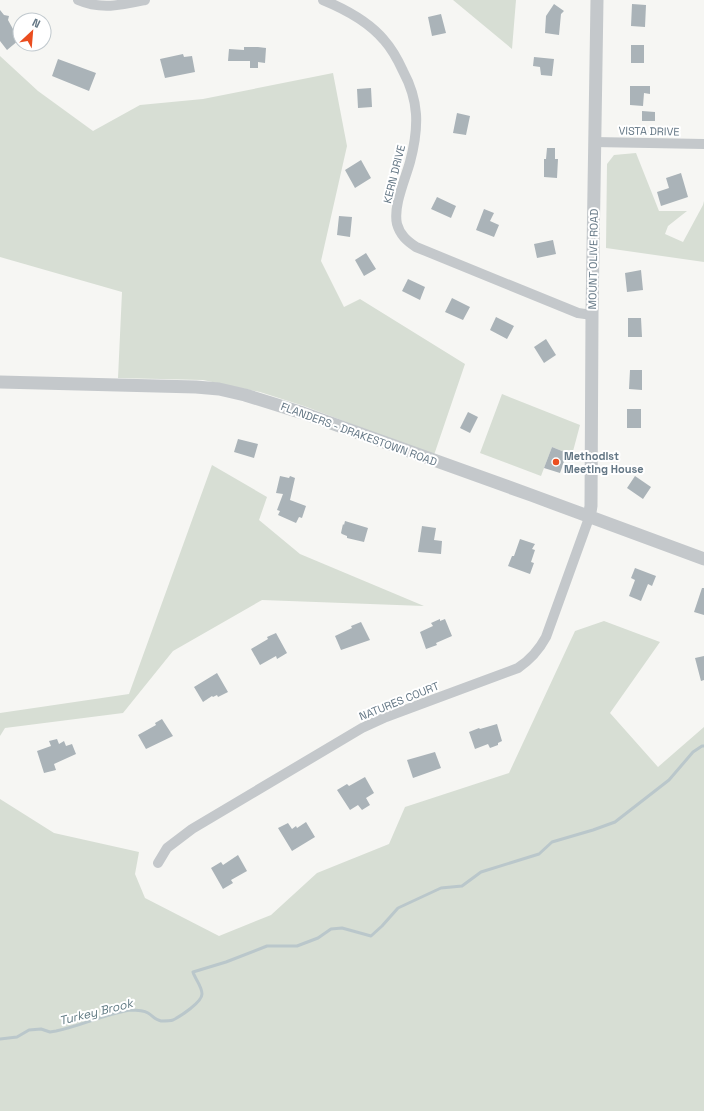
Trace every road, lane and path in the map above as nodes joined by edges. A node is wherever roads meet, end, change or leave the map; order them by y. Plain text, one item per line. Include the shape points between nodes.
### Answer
1 (78, 0) edge
2 (145, 0) edge
3 (323, 0) edge
4 (597, 0) edge
5 (594, 142) junction
6 (704, 144) edge
7 (592, 315) junction
8 (0, 382) edge
9 (589, 518) junction
10 (704, 559) edge
11 (158, 864) dead end

1 - 2 street via 94,6 119,6
3 - 7 street, KERN DRIVE via 355,17 378,34 392,51 409,82 414,97 416,130 397,206 397,224 404,237 416,247 513,288 578,313
4 - 5 street, MOUNT OLIVE ROAD
5 - 6 street, VISTA DRIVE
5 - 7 street, MOUNT OLIVE ROAD
7 - 9 street, MOUNT OLIVE ROAD
8 - 9 street, FLANDERS - DRAKESTOWN ROAD via 196,387 245,395 303,413
9 - 10 street, FLANDERS - DRAKESTOWN ROAD
9 - 11 street, NATURES COURT via 546,637 540,648 525,664 362,728 192,829 167,848

